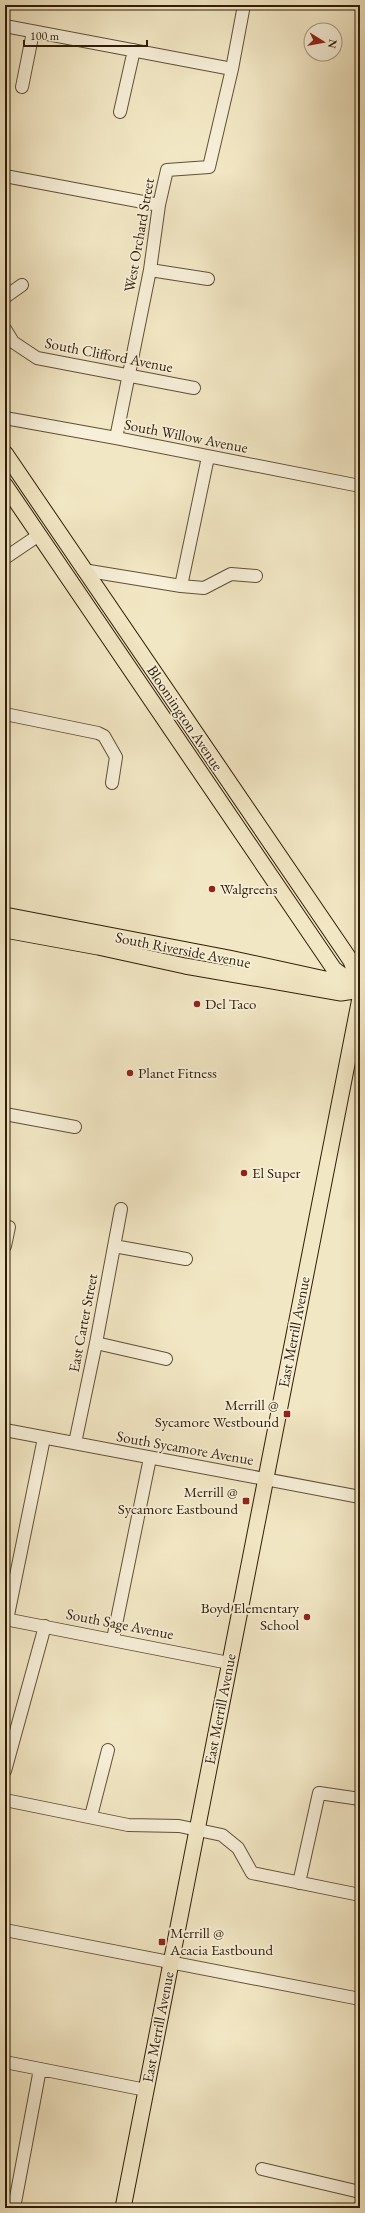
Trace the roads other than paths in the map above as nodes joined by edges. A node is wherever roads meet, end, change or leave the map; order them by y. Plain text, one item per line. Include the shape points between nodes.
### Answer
1 (244, 5) edge
2 (5, 26) edge
3 (33, 32) junction
4 (134, 50) junction
5 (232, 69) junction
6 (22, 87) dead end
7 (120, 112) dead end
8 (5, 176) edge
9 (159, 205) junction
10 (150, 270) junction
11 (208, 279) dead end
12 (22, 285) dead end
13 (5, 297) edge
14 (5, 329) edge
15 (128, 375) junction
16 (194, 388) dead end
17 (5, 418) edge
18 (116, 438) junction
19 (5, 453) edge
20 (208, 457) junction
21 (5, 485) edge
22 (360, 486) edge
23 (39, 534) junction
24 (5, 558) edge
25 (83, 570) junction
26 (256, 576) dead end
27 (181, 586) junction
28 (5, 714) edge
29 (112, 783) dead end
30 (5, 915) edge
31 (5, 930) edge
32 (317, 944) junction
33 (312, 975) junction
34 (360, 989) edge
35 (360, 998) edge
36 (5, 1114) edge
37 (76, 1127) dead end
38 (121, 1209) dead end
39 (7, 1227) edge
40 (5, 1246) edge
41 (114, 1246) junction
42 (186, 1259) dead end
43 (96, 1343) junction
44 (166, 1359) dead end
45 (5, 1430) edge
46 (44, 1438) junction
47 (74, 1443) junction
48 (150, 1458) junction
49 (265, 1479) junction
50 (360, 1497) edge
51 (6, 1619) edge
52 (45, 1626) junction
53 (113, 1639) junction
54 (229, 1663) junction
55 (108, 1750) dead end
56 (5, 1771) edge
57 (360, 1799) edge
58 (5, 1800) edge
59 (91, 1816) junction
60 (198, 1830) junction
61 (299, 1883) junction
62 (360, 1895) edge
63 (5, 1930) edge
64 (171, 1962) junction
65 (360, 1999) edge
66 (5, 2062) edge
67 (40, 2069) junction
68 (146, 2090) junction
69 (262, 2169) dead end
70 (360, 2192) edge
71 (14, 2208) edge
72 (123, 2208) edge

1 - 5 street, West Orchard Street
2 - 3 street
3 - 4 street
3 - 6 street
4 - 5 street
4 - 7 street
5 - 9 street, West Orchard Street via 209,167 167,170
8 - 9 street
9 - 10 street, West Orchard Street
10 - 11 street
10 - 15 street, West Orchard Street
12 - 13 street
14 - 15 street, South Clifford Avenue via 13,342 37,358
15 - 16 street, South Clifford Avenue
15 - 18 street, West Orchard Street
17 - 18 street, South Willow Avenue
18 - 20 street, South Willow Avenue
19 - 25 main road, Bloomington Avenue
20 - 22 street, South Willow Avenue
20 - 27 street
21 - 23 main road, Bloomington Avenue
23 - 24 street
23 - 32 main road, Bloomington Avenue
25 - 27 street
25 - 34 main road, Bloomington Avenue via 350,961
26 - 27 street via 231,574 204,588
28 - 29 street via 104,736 116,758
30 - 33 main road, South Riverside Avenue
31 - 34 main road, South Riverside Avenue via 196,968 341,993
32 - 33 main road, Bloomington Avenue via 319,966
32 - 34 main road, Bloomington Avenue via 334,969
33 - 34 main road, South Riverside Avenue
35 - 49 main road, East Merrill Avenue
36 - 37 street
38 - 41 street, East Carter Street
39 - 40 street
41 - 42 street
41 - 43 street, East Carter Street
43 - 44 street
43 - 47 street, East Carter Street
45 - 46 street, South Sycamore Avenue
46 - 47 street, South Sycamore Avenue
46 - 51 street
47 - 48 street, South Sycamore Avenue
48 - 49 street, South Sycamore Avenue
48 - 53 street
49 - 50 street, South Sycamore Avenue
49 - 54 main road, East Merrill Avenue
51 - 52 street, South Sage Avenue
52 - 53 street, South Sage Avenue
52 - 56 street
53 - 54 street, South Sage Avenue
54 - 60 main road, East Merrill Avenue
55 - 59 street
57 - 61 street via 319,1793
58 - 59 street
59 - 60 street via 128,1825 179,1826
60 - 61 street via 222,1835 238,1848 252,1873
60 - 64 main road, East Merrill Avenue
61 - 62 street
63 - 64 street
64 - 65 street
64 - 68 main road, East Merrill Avenue
66 - 67 street
67 - 68 street
67 - 71 street
68 - 72 main road, East Merrill Avenue
69 - 70 street

